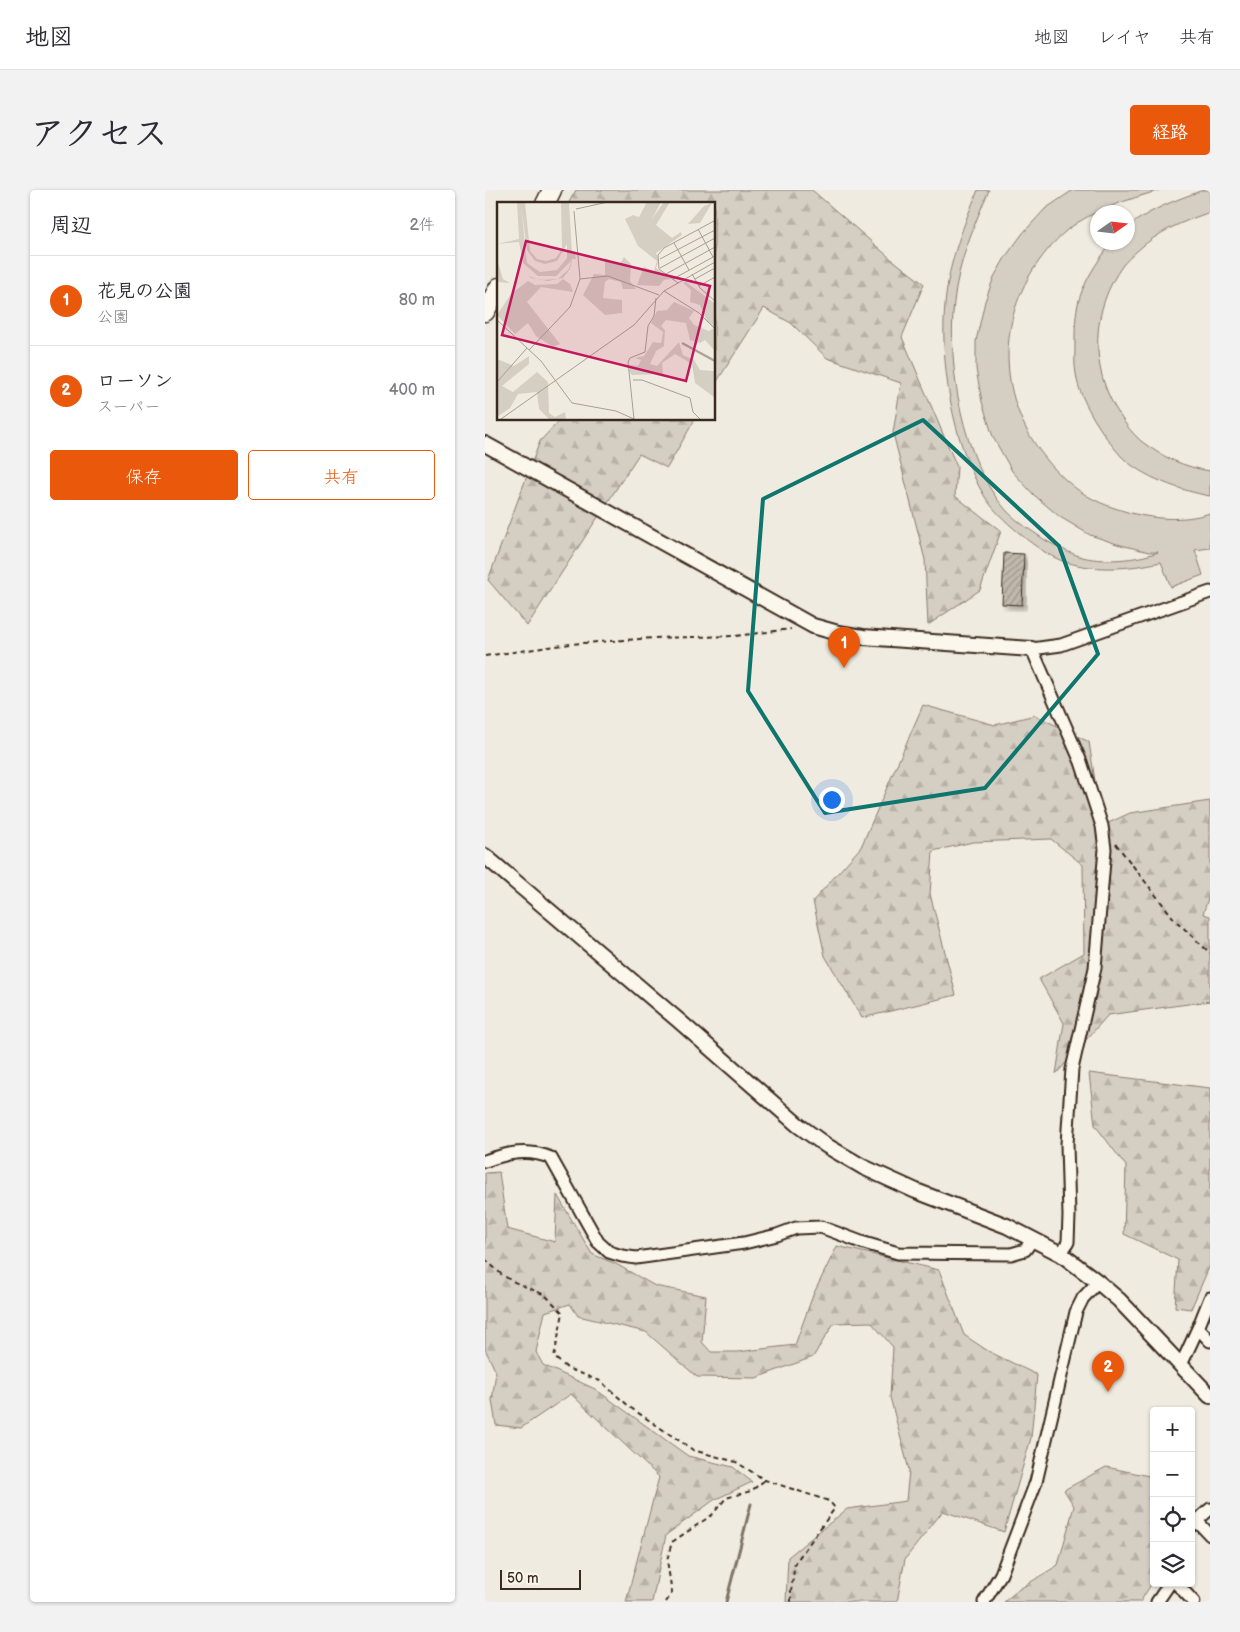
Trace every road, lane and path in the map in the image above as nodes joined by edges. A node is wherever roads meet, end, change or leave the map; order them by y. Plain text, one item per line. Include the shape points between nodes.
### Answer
1 (552, 190) edge
2 (546, 202) edge
3 (497, 291) edge
4 (485, 312) edge
5 (485, 444) edge
6 (1210, 592) edge
7 (813, 626) junction
8 (1032, 649) junction
9 (485, 656) edge
10 (1102, 826) junction
11 (485, 856) edge
12 (1210, 953) edge
13 (485, 1161) edge
14 (1033, 1238) junction
15 (1061, 1254) junction
16 (485, 1259) edge
17 (1098, 1282) junction
18 (1210, 1298) edge
19 (1198, 1328) junction
20 (1210, 1340) edge
21 (1181, 1365) junction
22 (1210, 1396) edge
23 (765, 1480) junction
24 (1210, 1509) edge
25 (1195, 1523) edge
26 (1195, 1525) edge
27 (1210, 1536) edge
28 (1166, 1587) edge
29 (1180, 1587) edge
30 (666, 1602) edge
31 (791, 1602) edge
32 (984, 1602) edge
33 (1157, 1602) edge
34 (1194, 1602) edge

1 - 2 main road
3 - 4 main road
5 - 7 street
6 - 8 street via 1061,645
7 - 8 street via 863,637
7 - 9 path via 735,636 570,644
8 - 10 street via 1081,762
10 - 12 path via 1175,920
10 - 15 street via 1105,848 1095,968 1072,1069 1067,1144 1069,1216 1067,1242
11 - 14 street via 798,1126 863,1167
13 - 14 street via 518,1152 543,1154 551,1158 598,1242 609,1252 629,1257 743,1243 809,1226 821,1227 898,1253 1011,1254 1025,1250
14 - 15 street
15 - 17 street
16 - 23 path via 512,1281 545,1294 563,1313 554,1357 567,1368 600,1381 631,1408 693,1450 736,1462
17 - 21 street via 1125,1305
17 - 32 street via 1083,1298 1076,1312 1036,1482 1001,1574
18 - 19 street
19 - 20 street
19 - 21 street
21 - 22 street
23 - 30 path via 751,1491 726,1498 712,1515 672,1542 667,1560 672,1593
23 - 31 path via 829,1501 835,1508 795,1563
24 - 25 street
26 - 27 street
28 - 33 street
29 - 34 street

